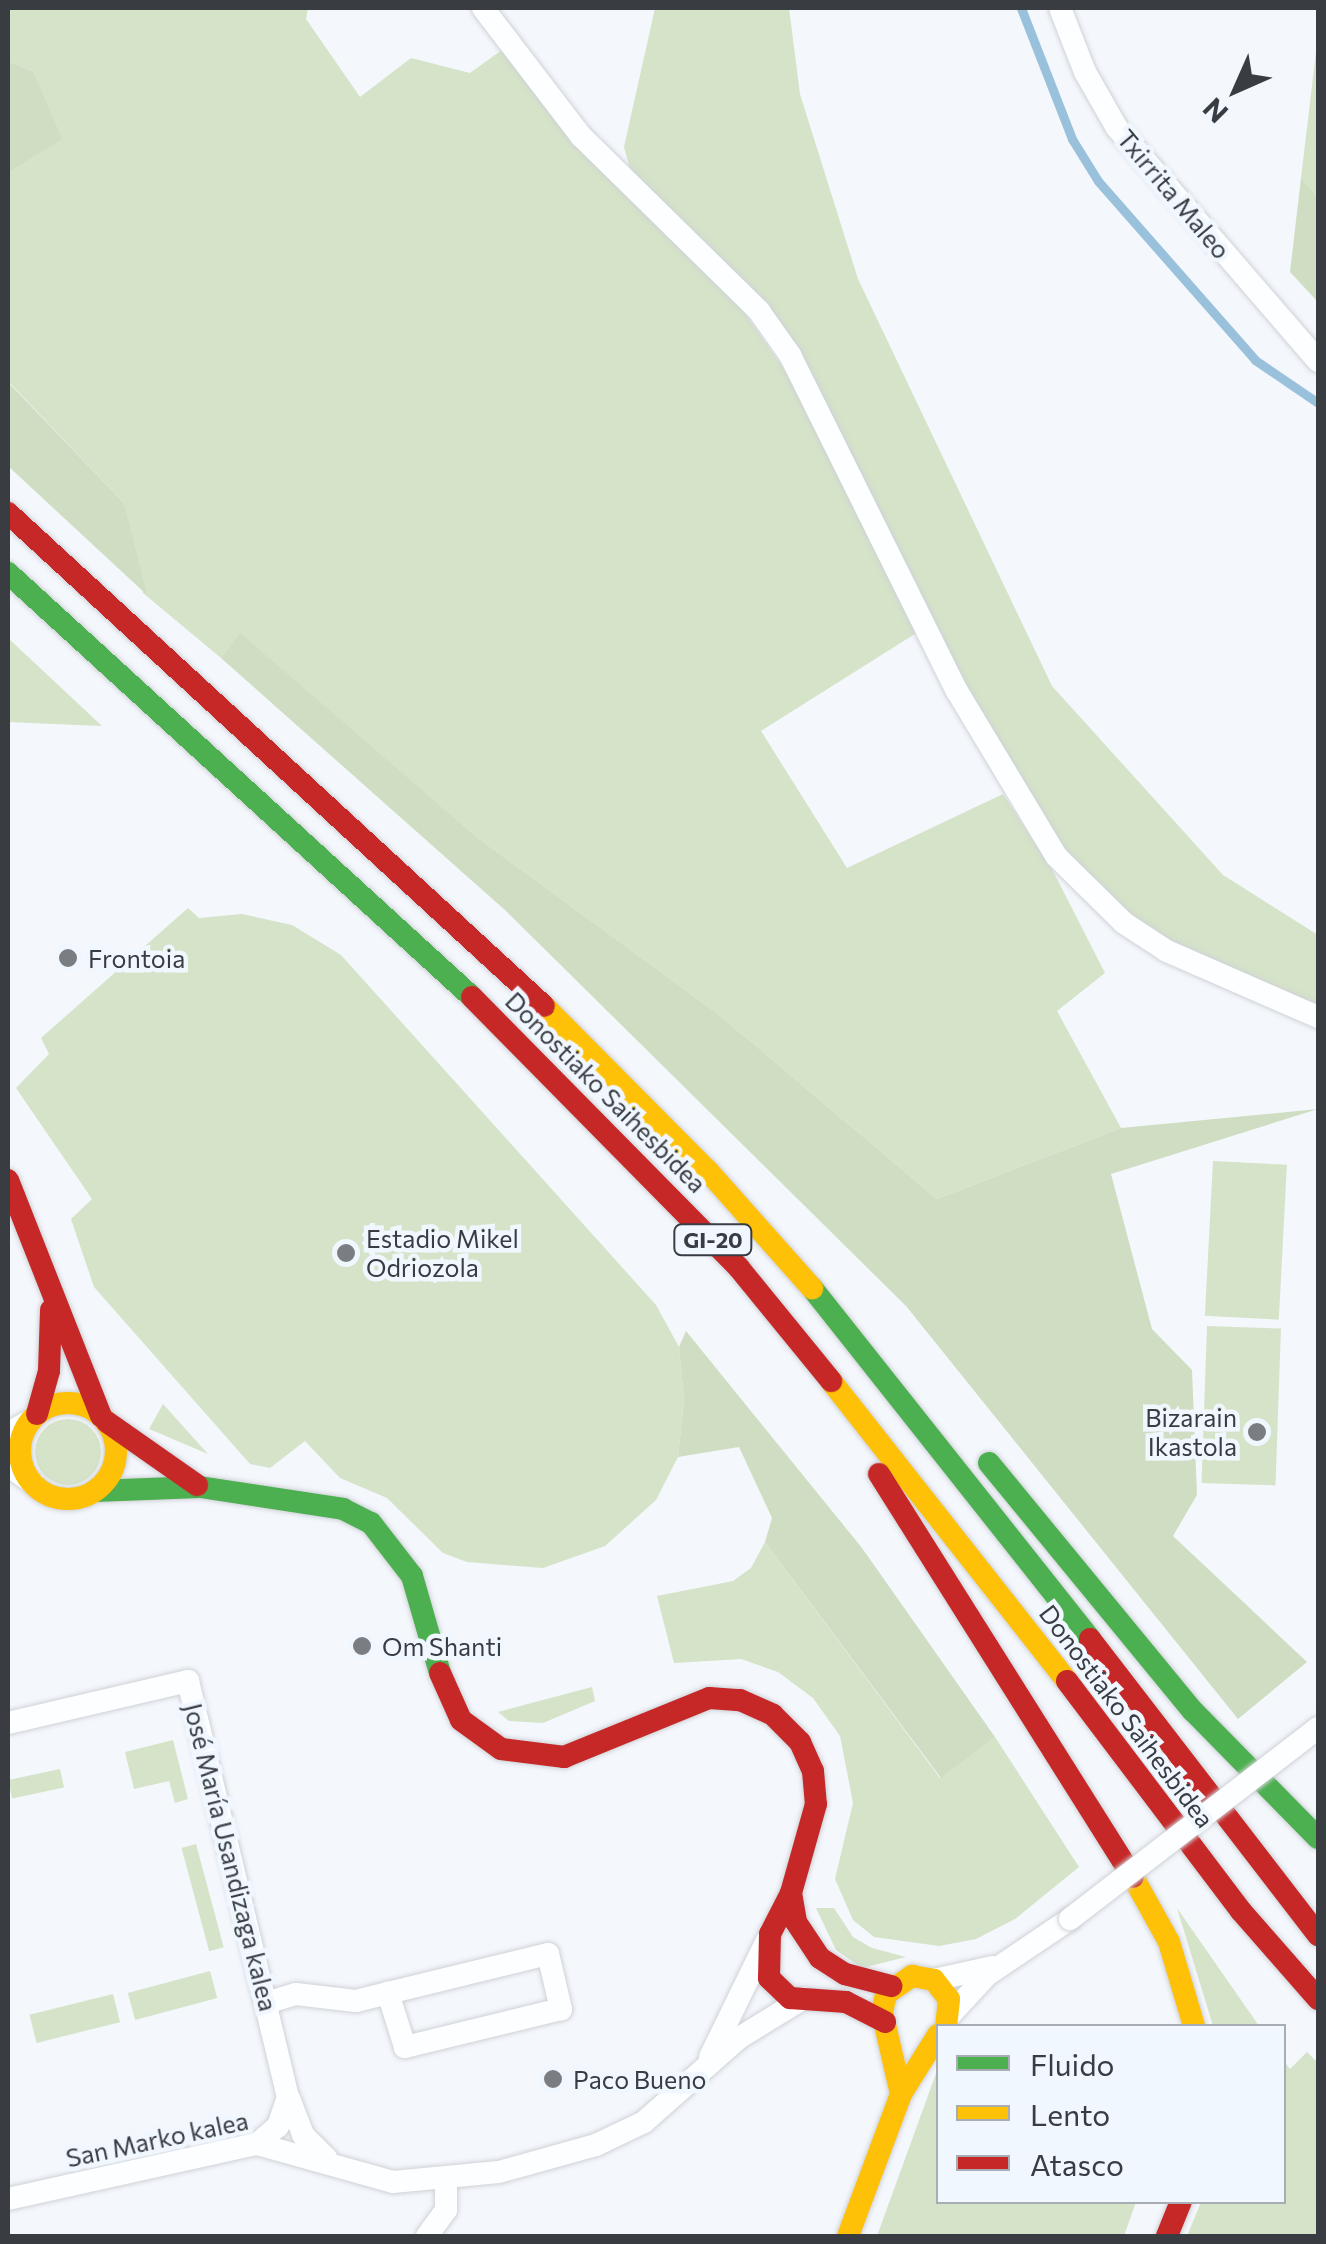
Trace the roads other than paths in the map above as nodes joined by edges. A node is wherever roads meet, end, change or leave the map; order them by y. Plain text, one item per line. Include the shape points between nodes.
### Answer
1 (483, 8) edge
2 (1060, 8) edge
3 (1318, 361) edge
4 (8, 512) edge
5 (8, 574) edge
6 (1318, 1017) edge
7 (8, 1180) edge
8 (792, 1263) junction
9 (45, 1271) junction
10 (863, 1313) dead end
11 (829, 1375) junction
12 (34, 1418) junction
13 (104, 1419) junction
14 (8, 1433) edge
15 (968, 1437) dead end
16 (8, 1466) edge
17 (33, 1483) junction
18 (200, 1487) junction
19 (95, 1491) junction
20 (8, 1723) edge
21 (1318, 1728) edge
22 (1318, 1838) edge
23 (791, 1893) junction
24 (770, 1934) junction
25 (1318, 1935) edge
26 (1006, 1961) junction
27 (858, 1980) junction
28 (934, 1980) junction
29 (891, 1986) junction
30 (388, 1993) junction
31 (1318, 1999) edge
32 (800, 2000) junction
33 (266, 2002) junction
34 (943, 2024) edge
35 (947, 2024) edge
36 (1193, 2024) edge
37 (887, 2025) junction
38 (936, 2032) edge
39 (936, 2038) edge
40 (704, 2070) junction
41 (900, 2094) junction
42 (288, 2097) junction
43 (257, 2144) junction
44 (342, 2167) junction
45 (446, 2181) junction
46 (8, 2199) edge
47 (1180, 2204) edge
48 (427, 2236) edge
49 (848, 2236) edge
50 (1168, 2236) edge

1 - 6 street via 581,136 759,311 790,355 957,690 1056,856 1124,923 1167,950
2 - 3 street, Txirrita Maleo via 1118,128
4 - 8 main road, Donostiako Saihesbidea / GI-20 via 504,966
5 - 11 main road, Donostiako Saihesbidea / GI-20 via 541,1064 701,1227
7 - 9 main road
8 - 10 main road
8 - 25 main road, Donostiako Saihesbidea / GI-20 via 946,1451
9 - 12 main road via 53,1345
9 - 13 main road
11 - 31 main road, Donostiako Saihesbidea / GI-20 via 1221,1885
11 - 36 main road via 851,1431 1148,1901 1169,1942
12 - 13 main road via 62,1403
12 - 14 street
12 - 17 main road via 20,1445
13 - 18 main road
13 - 19 main road via 117,1448 115,1465
15 - 22 main road via 1193,1711
16 - 17 street
17 - 19 main road via 64,1498
18 - 19 main road
18 - 23 main road via 342,1509 371,1523 412,1576 446,1696 461,1720 501,1749 564,1757 709,1698 740,1700 773,1715 800,1742 813,1771 816,1804
20 - 33 street, José María Usandizaga kalea via 188,1681
21 - 26 street, bridge
23 - 24 main road
23 - 27 main road via 811,1948
24 - 32 main road via 769,1978
24 - 40 street, San Marko kalea
26 - 28 street
26 - 35 street
27 - 29 main road
27 - 32 street, San Marko kalea
28 - 29 main road via 912,1976
28 - 34 main road via 949,1998
29 - 37 main road via 883,2003
30 - 30 street via 548,1954 562,2009 405,2048
30 - 33 street via 356,2001 296,1994
32 - 37 main road via 846,2002
32 - 40 street, San Marko kalea via 748,2030
33 - 42 street, José María Usandizaga kalea
37 - 38 main road via 915,2043
37 - 41 main road
39 - 41 main road
40 - 45 street, San Marko kalea via 666,2106 621,2134 550,2160
41 - 49 main road
42 - 43 street via 278,2126
42 - 44 street, José María Usandizaga kalea via 303,2135
43 - 44 street, San Marko kalea
43 - 46 street, San Marko kalea
44 - 45 street, San Marko kalea via 393,2182
45 - 48 street via 446,2210
47 - 50 main road

